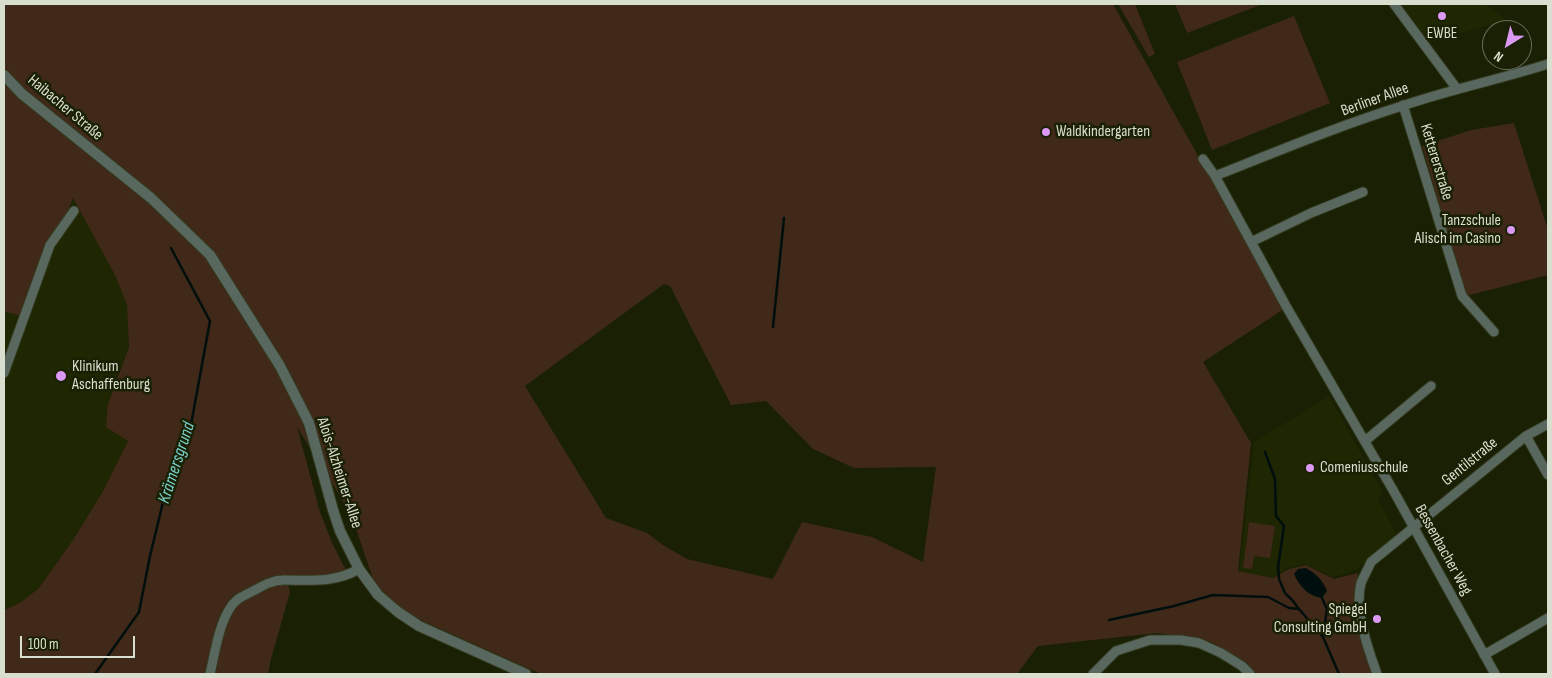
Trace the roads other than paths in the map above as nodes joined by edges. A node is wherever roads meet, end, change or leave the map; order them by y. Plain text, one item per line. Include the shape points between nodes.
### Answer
1 (1394, 4) edge
2 (1407, 4) edge
3 (1400, 12) junction
4 (1548, 64) edge
5 (4, 75) edge
6 (1457, 88) junction
7 (1403, 105) junction
8 (1203, 160) dead end
9 (108, 163) joint
10 (1216, 176) junction
11 (1363, 192) dead end
12 (74, 211) dead end
13 (1251, 242) junction
14 (1494, 332) dead end
15 (4, 373) edge
16 (1431, 386) dead end
17 (1548, 424) edge
18 (1526, 436) junction
19 (1365, 441) junction
20 (1548, 475) edge
21 (1414, 528) junction
22 (359, 569) junction
23 (1548, 618) edge
24 (1484, 655) junction
25 (210, 674) edge
26 (526, 674) edge
27 (1093, 674) edge
28 (1250, 674) edge
29 (1377, 674) edge
30 (1495, 674) edge

1 - 3 street
2 - 3 street
3 - 6 street
4 - 6 street, Berliner Allee
5 - 9 street, Haibacher Straße via 22,94
6 - 7 street, Berliner Allee
7 - 10 street, Berliner Allee
7 - 14 street, Kettererstraße via 1462,296
8 - 10 street, Bessenbacher Weg
9 - 22 street, Alois-Alzheimer-Allee via 151,198 210,255 263,338 309,423 333,510
10 - 13 street, Bessenbacher Weg
11 - 13 street
12 - 15 street via 50,245
13 - 19 street, Bessenbacher Weg
16 - 19 street
17 - 18 street, Gentilstraße
18 - 20 street
18 - 21 street, Gentilstraße
19 - 21 street, Bessenbacher Weg
21 - 24 street, Bessenbacher Weg
21 - 29 street, Gentilstraße via 1371,562 1361,584 1359,606
22 - 25 street via 332,580 272,581 238,599 225,618
22 - 26 street, Alois-Alzheimer-Allee via 378,595 419,626
23 - 24 street
24 - 30 street, Bessenbacher Weg
27 - 28 street via 1116,651 1150,640 1181,640 1221,652

